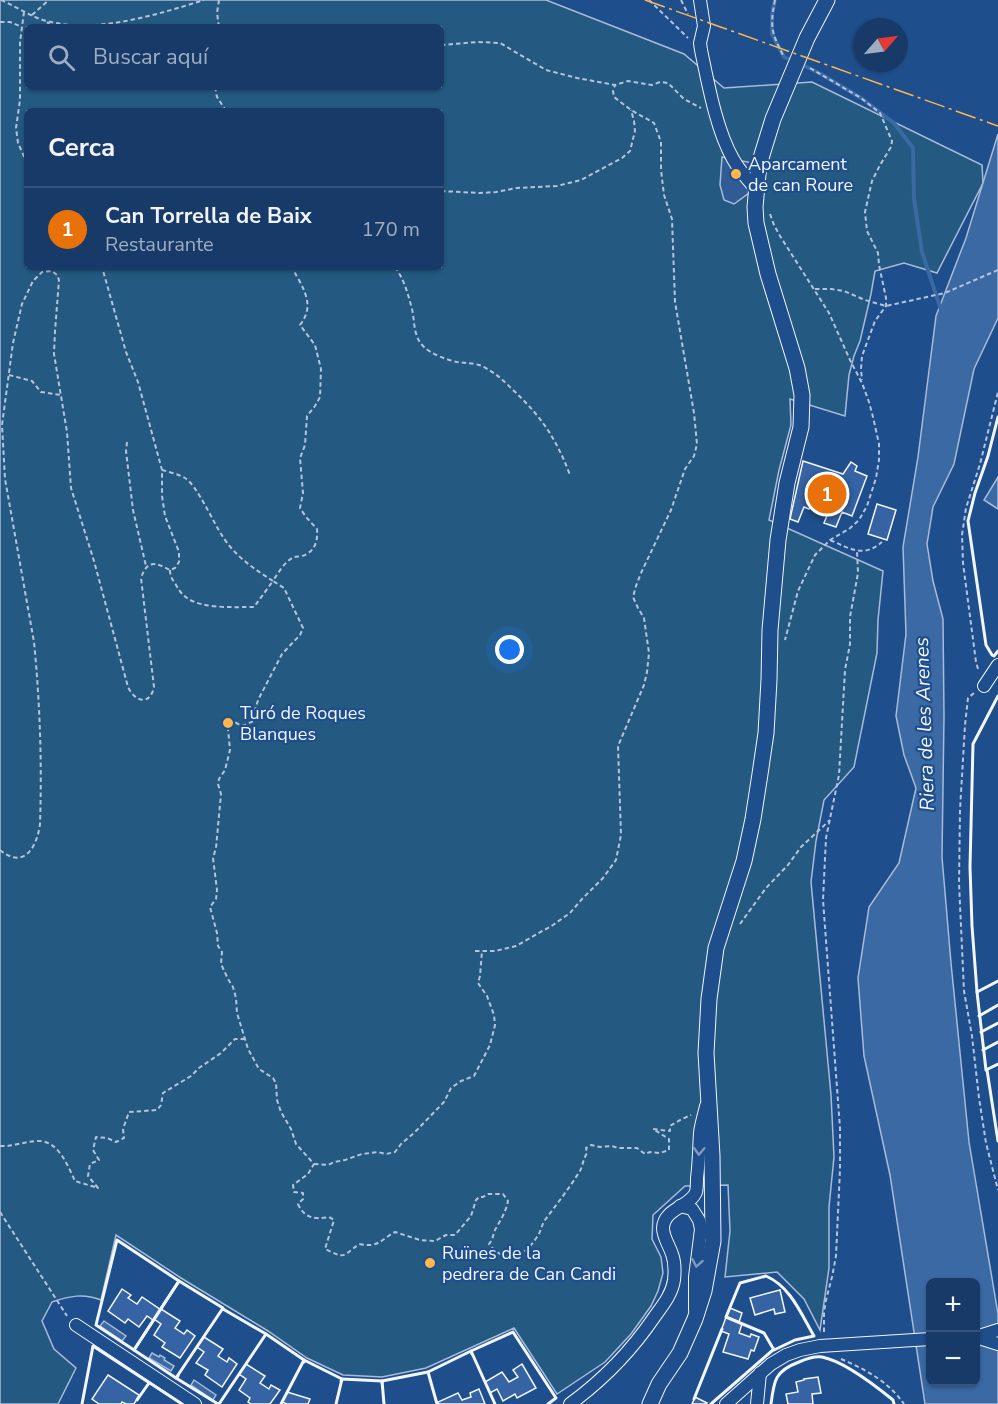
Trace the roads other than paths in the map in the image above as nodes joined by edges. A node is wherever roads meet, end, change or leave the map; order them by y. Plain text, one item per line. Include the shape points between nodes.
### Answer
1 (700, 0) edge
2 (827, 0) edge
3 (756, 189) junction
4 (998, 665) edge
5 (984, 687) road end
6 (709, 1094) junction
7 (683, 1204) junction
8 (713, 1213) junction
9 (695, 1319) junction
10 (76, 1325) road end
11 (998, 1330) edge
12 (980, 1336) edge
13 (980, 1338) edge
14 (926, 1339) edge
15 (998, 1344) edge
16 (760, 1373) junction
17 (195, 1404) edge
18 (570, 1404) edge
19 (650, 1404) edge
20 (726, 1404) edge
21 (757, 1404) edge

1 - 3 street via 704,26 701,50 718,120 732,159
2 - 3 street via 773,119
3 - 6 street via 760,244 797,368 802,412 778,540 766,733 753,819 716,948 712,976 705,1053
4 - 5 street
6 -> 7 street via 700,1130 696,1192
6 - 8 street
7 - 8 street via 698,1201
7 -> 9 street via 692,1209 701,1229
7 - 18 street via 669,1214 663,1227 675,1268 667,1300 628,1352
8 - 9 street via 713,1242
9 - 19 street
10 - 17 street
11 - 12 street
13 - 15 street
14 - 16 street via 800,1350
16 - 20 street
16 - 21 street

